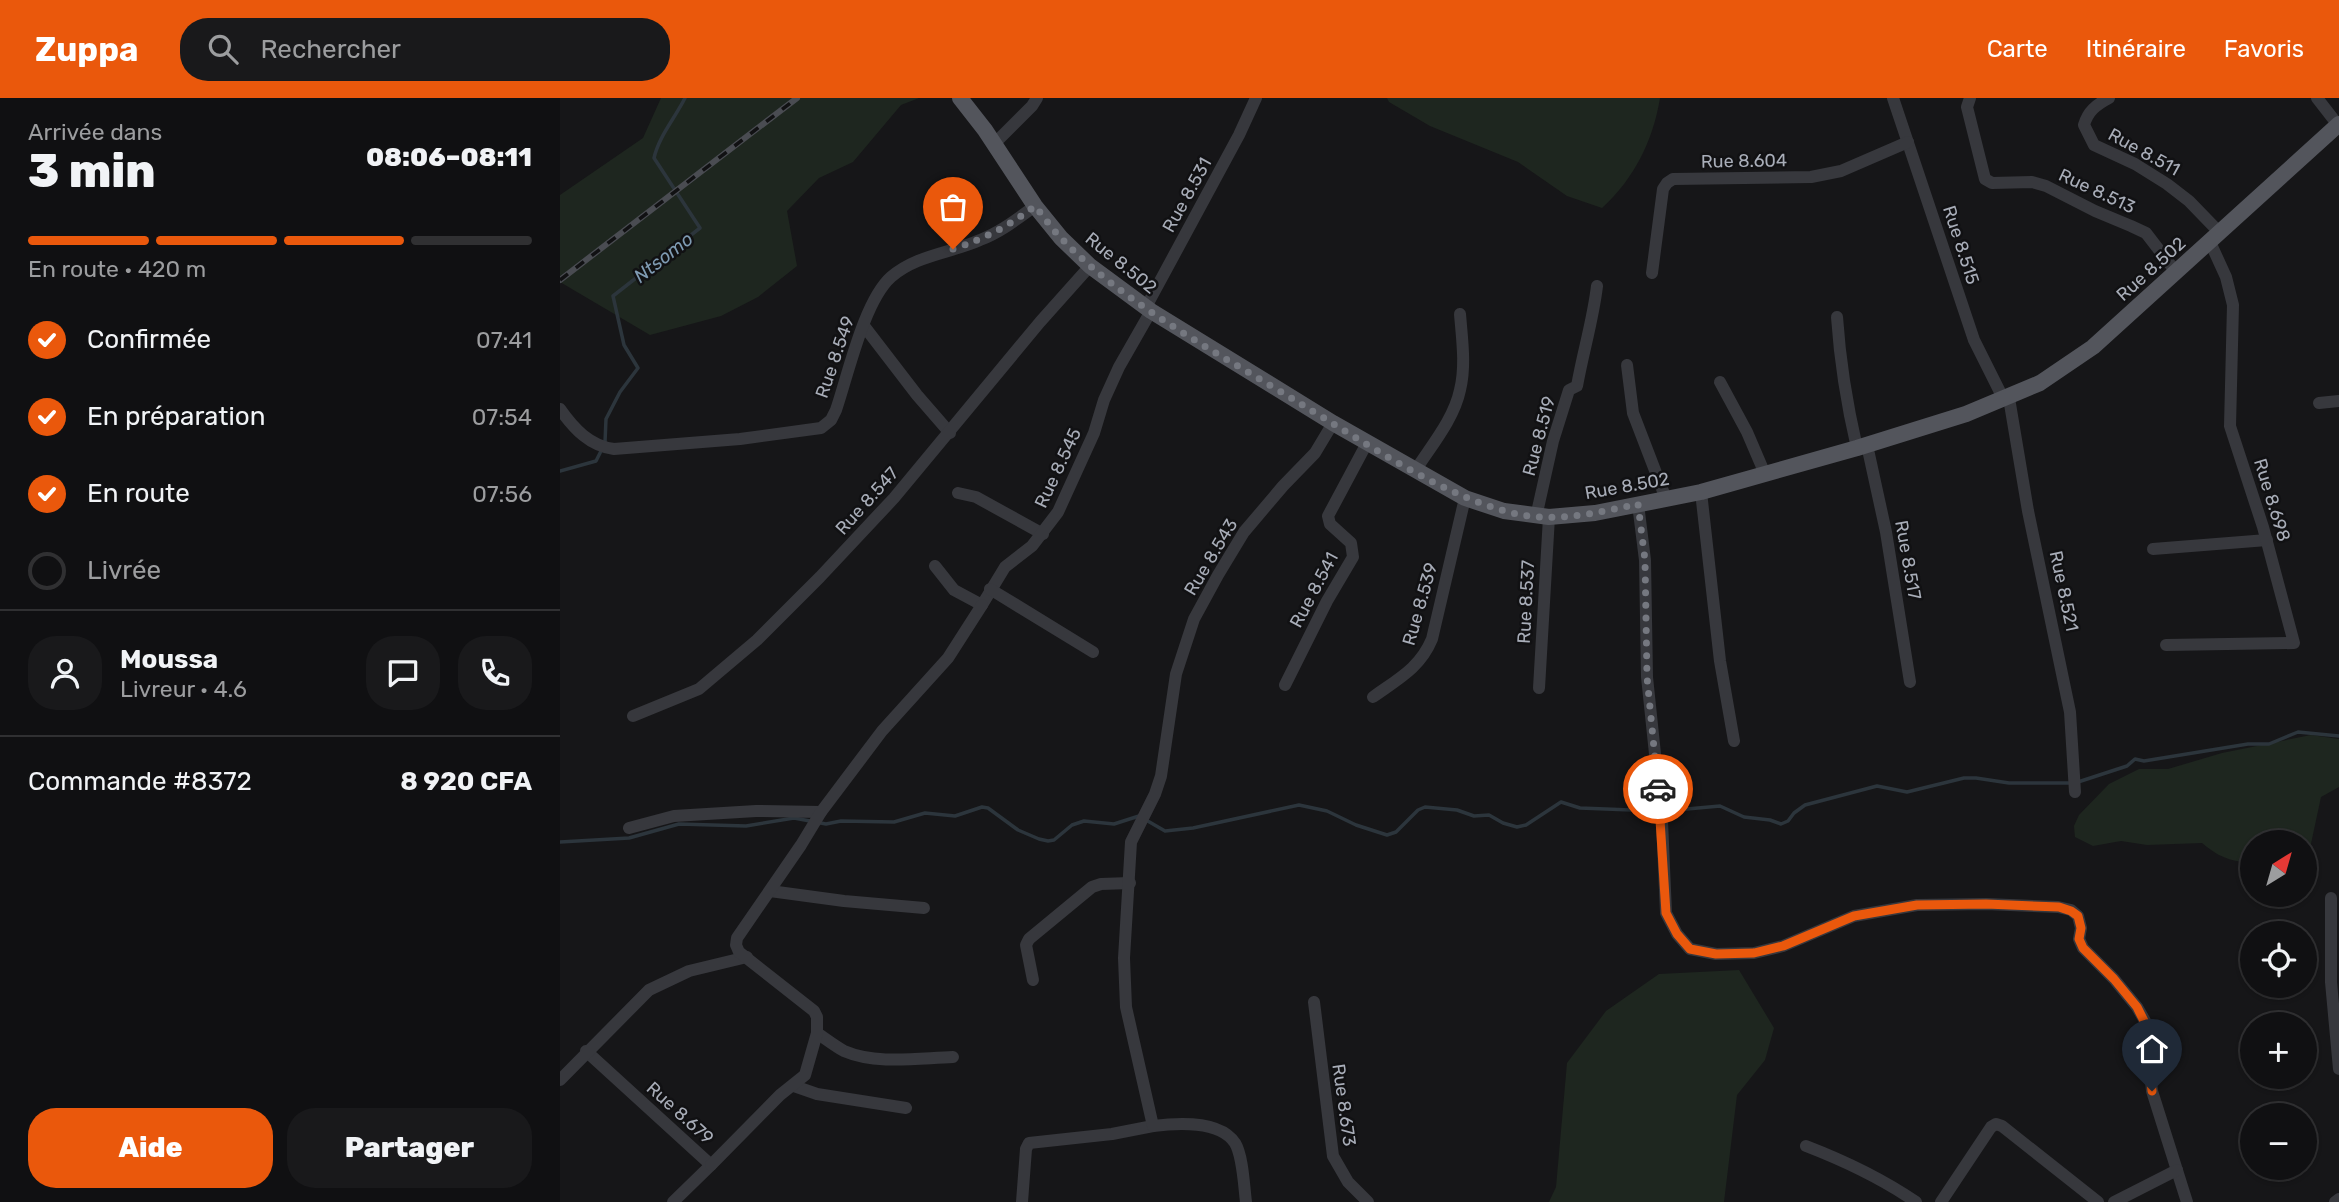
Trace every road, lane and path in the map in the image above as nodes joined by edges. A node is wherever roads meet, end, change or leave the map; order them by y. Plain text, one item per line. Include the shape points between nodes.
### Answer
1 (960, 98) edge
2 (1037, 98) edge
3 (1256, 98) edge
4 (1894, 98) edge
5 (1970, 98) edge
6 (2109, 98) edge
7 (2318, 98) edge
8 (2339, 125) edge
9 (1908, 142) junction
10 (994, 144) junction
11 (1035, 206) junction
12 (2215, 238) junction
13 (1090, 265) junction
14 (2176, 272) junction
15 (1652, 273) dead end
16 (1597, 286) dead end
17 (1149, 309) junction
18 (1460, 314) dead end
19 (1837, 317) dead end
20 (864, 326) junction
21 (1627, 365) dead end
22 (1720, 382) dead end
23 (2006, 399) junction
24 (2339, 401) edge
25 (2319, 403) dead end
26 (563, 414) edge
27 (1333, 423) junction
28 (950, 433) junction
29 (1367, 443) junction
30 (1862, 446) junction
31 (1415, 471) junction
32 (1765, 474) junction
33 (1701, 492) junction
34 (958, 494) dead end
35 (1465, 498) junction
36 (1666, 499) junction
37 (1638, 504) junction
38 (1542, 517) junction
39 (1044, 534) junction
40 (2266, 540) junction
41 (2153, 549) dead end
42 (935, 566) dead end
43 (990, 589) junction
44 (982, 605) junction
45 (2166, 645) dead end
46 (1093, 652) dead end
47 (1910, 682) dead end
48 (1285, 685) dead end
49 (1539, 688) dead end
50 (1373, 697) dead end
51 (632, 716) dead end
52 (1734, 741) dead end
53 (2075, 792) dead end
54 (821, 813) junction
55 (629, 828) dead end
56 (1130, 883) junction
57 (770, 891) junction
58 (2331, 898) dead end
59 (924, 908) dead end
60 (747, 957) junction
61 (1032, 980) dead end
62 (1314, 1002) dead end
63 (817, 1033) junction
64 (586, 1051) junction
65 (953, 1056) dead end
66 (2339, 1069) edge
67 (560, 1080) edge
68 (794, 1086) junction
69 (906, 1108) dead end
70 (1153, 1126) junction
71 (1806, 1146) dead end
72 (712, 1165) junction
73 (2177, 1170) junction
74 (673, 1202) edge
75 (1022, 1202) edge
76 (1246, 1202) edge
77 (1368, 1202) edge
78 (1916, 1202) edge
79 (1941, 1202) edge
80 (2098, 1202) edge
81 (2114, 1202) edge
82 (2187, 1202) edge

1 - 10 main road, Rue 8.502
2 - 10 street
3 - 17 street, Rue 8.531
4 - 9 street, Rue 8.515
5 - 14 street, Rue 8.513 via 1967,107 1985,178 1992,183 2046,186 2146,233
6 - 12 street, Rue 8.511 via 2092,109 2084,125 2094,145 2167,184 2189,201
7 - 8 street
8 - 12 main road, Rue 8.502
9 - 15 street, Rue 8.604 via 1841,171 1811,177 1673,179 1663,189
9 - 23 street, Rue 8.515 via 1974,340
10 - 11 main road, Rue 8.502
11 - 13 main road, Rue 8.502
11 - 20 street, Rue 8.549 via 979,241 908,265 890,278 874,300
12 - 14 main road, Rue 8.502
12 - 40 street, Rue 8.698 via 2233,305 2230,426
13 - 17 main road, Rue 8.502
13 - 28 street, Rue 8.547
14 - 23 main road, Rue 8.502 via 2094,347 2040,383
16 - 38 street, Rue 8.519 via 1577,386 1569,390 1553,441
17 - 27 main road, Rue 8.502
17 - 39 street, Rue 8.545
18 - 31 street via 1461,388
19 - 30 street via 1848,409
20 - 26 street, Rue 8.549 via 836,410 821,428 614,449 590,442
20 - 28 street
21 - 36 street via 1633,413
22 - 32 street
23 - 30 main road, Rue 8.502
23 - 53 street, Rue 8.521 via 2070,712
24 - 25 street
27 - 29 main road, Rue 8.502
27 - 56 street, Rue 8.543 via 1315,453 1244,532 1194,619 1176,674 1161,776 1131,842
28 - 51 street, Rue 8.547 via 757,640 699,689
29 - 31 main road, Rue 8.502
29 - 48 street, Rue 8.541 via 1328,516 1330,524 1348,538 1353,557
30 - 32 main road, Rue 8.502
30 - 47 street, Rue 8.517 via 1886,532
31 - 35 main road, Rue 8.502
32 - 33 main road, Rue 8.502
33 - 36 main road, Rue 8.502
33 - 52 street
34 - 39 street via 976,498
35 - 38 main road, Rue 8.502
35 - 50 street, Rue 8.539 via 1425,656
36 - 37 main road, Rue 8.502
37 - 38 main road, Rue 8.502
37 - 73 street via 1666,913 1677,934 1690,949 1754,953 1854,916 1917,905 2059,907 2071,911 2078,916 2083,948 2114,979 2144,1021 2152,1091
38 - 49 street, Rue 8.537
39 - 43 street, Rue 8.545 via 1005,567
40 - 41 street
40 - 45 street, Rue 8.698 via 2294,643
42 - 44 street via 954,590
43 - 44 street, Rue 8.545
43 - 46 street
44 - 54 street, Rue 8.545 via 948,658 882,731
54 - 55 street via 674,816
54 - 57 street, Rue 8.545
56 - 61 street via 1092,887 1029,939
56 - 70 street, Rue 8.543 via 1124,958 1126,1007
57 - 59 street
57 - 60 street, Rue 8.545 via 737,938 739,952
58 - 66 street via 2331,982
60 - 63 street via 811,1007 817,1017
60 - 64 street via 689,971 649,990
62 - 77 street, Rue 8.673 via 1332,1156
63 - 65 street via 845,1051 870,1057
63 - 68 street via 805,1075
64 - 67 street
64 - 72 street, Rue 8.679
68 - 69 street
68 - 72 street
70 - 75 street via 1029,1143
70 - 76 street via 1189,1123 1226,1135 1238,1153
71 - 78 street via 1849,1162
72 - 74 street, Rue 8.679
73 - 81 street
73 - 82 street
79 - 80 street via 1996,1125

